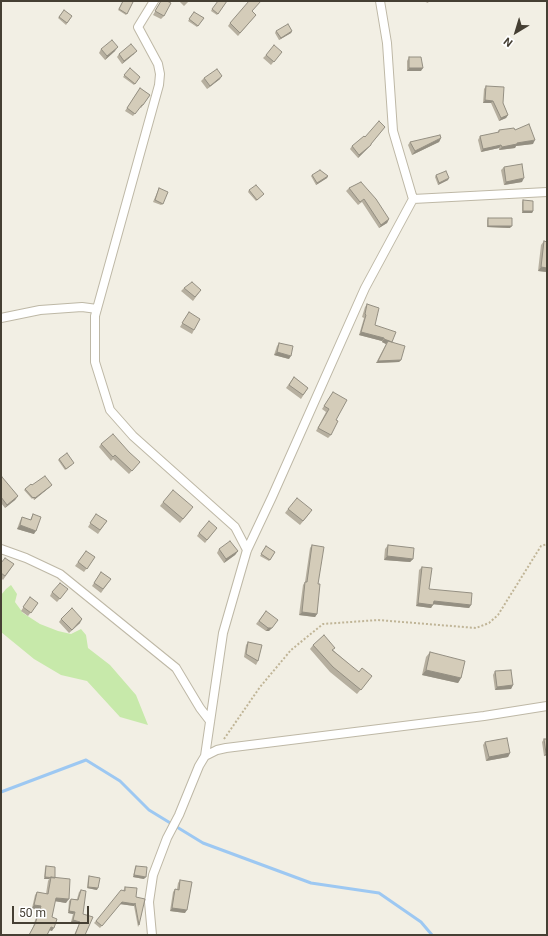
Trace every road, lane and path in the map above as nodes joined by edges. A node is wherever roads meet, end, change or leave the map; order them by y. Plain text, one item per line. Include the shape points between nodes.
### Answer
1 (154, 1) edge
2 (380, 1) edge
3 (547, 192) edge
4 (413, 199) junction
5 (97, 309) junction
6 (1, 318) edge
7 (547, 544) edge
8 (1, 550) edge
9 (247, 550) junction
10 (547, 706) edge
11 (210, 721) junction
12 (217, 750) junction
13 (205, 756) junction
14 (152, 935) edge

1 - 5 street via 138,27 158,64 159,85
2 - 4 street via 387,43 393,131
3 - 4 street
4 - 9 street via 365,288
5 - 6 street via 82,307 40,310
5 - 9 street via 94,362 110,410 133,436 235,527
7 - 12 path via 541,546 498,616 490,623 476,628 378,620 323,624 291,650 260,687
8 - 11 street via 26,558 60,574 176,668
9 - 11 street via 223,633
10 - 12 street
11 - 13 street
12 - 13 street
13 - 14 street via 153,875 148,902

